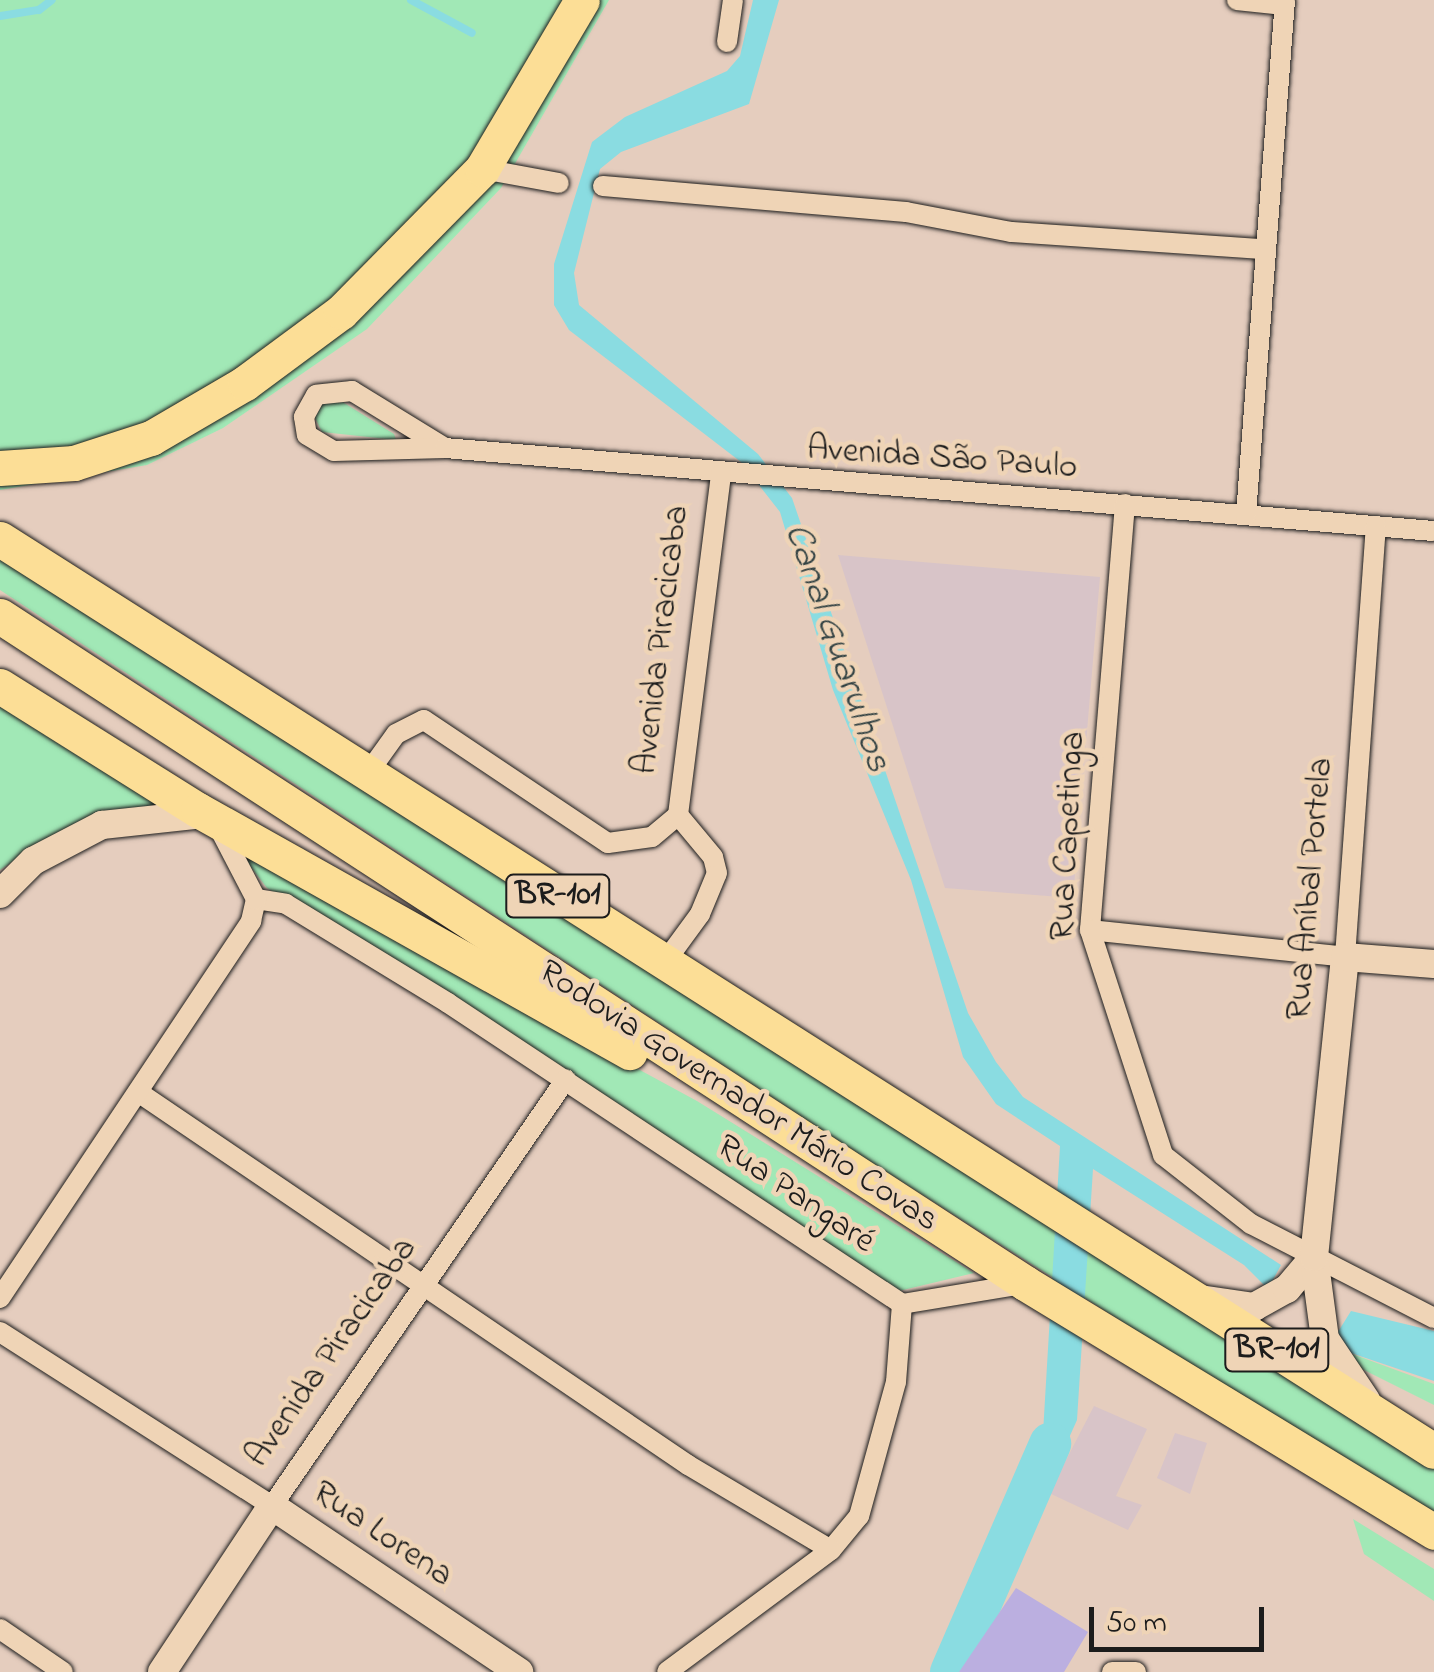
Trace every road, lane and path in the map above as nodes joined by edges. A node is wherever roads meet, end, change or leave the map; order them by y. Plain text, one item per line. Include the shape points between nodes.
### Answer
1 (582, 0) edge
2 (733, 0) edge
3 (1237, 0) edge
4 (1284, 2) edge
5 (727, 42) dead end
6 (482, 169) junction
7 (559, 183) dead end
8 (603, 186) dead end
9 (1263, 250) junction
10 (445, 448) junction
11 (0, 468) edge
12 (721, 475) junction
13 (1125, 504) junction
14 (1246, 515) junction
15 (1376, 526) junction
16 (1434, 531) edge
17 (0, 539) edge
18 (0, 616) edge
19 (0, 686) edge
20 (368, 773) junction
21 (678, 815) junction
22 (210, 816) junction
23 (0, 894) edge
24 (256, 899) junction
25 (1090, 930) junction
26 (1345, 957) junction
27 (1434, 964) edge
28 (662, 966) junction
29 (566, 1079) junction
30 (138, 1092) junction
31 (795, 1134) junction
32 (1308, 1282) junction
33 (1026, 1283) junction
34 (424, 1285) junction
35 (0, 1298) edge
36 (1191, 1298) junction
37 (902, 1304) junction
38 (1434, 1318) edge
39 (0, 1332) edge
40 (1377, 1412) junction
41 (1434, 1451) edge
42 (272, 1506) junction
43 (1434, 1532) edge
44 (830, 1550) junction
45 (0, 1629) edge
46 (64, 1672) edge
47 (162, 1672) edge
48 (519, 1672) edge
49 (667, 1672) edge

1 - 6 highway
2 - 5 street
3 - 4 street
4 - 9 street
6 - 7 street
6 - 11 highway via 351,303 212,405 96,458
8 - 9 street via 906,212 1011,232
9 - 14 street
10 - 10 street, Avenida São Paulo via 352,391 316,396 304,417 307,436 334,450
10 - 12 street, Avenida São Paulo
12 - 13 street, Avenida São Paulo
12 - 21 street, Avenida Piracicaba
13 - 14 street, Avenida São Paulo
13 - 25 street, Rua Capetinga
14 - 15 street, Avenida São Paulo
15 - 16 street, Avenida São Paulo
15 - 26 street, Rua Aníbal Portela
17 - 20 highway, Rodovia Governador Mário Covas / BR-101
18 - 31 highway, Rodovia Governador Mário Covas / BR-101
19 - 22 highway
20 - 21 street via 396,734 424,720 608,843 652,837
20 - 28 highway, Rodovia Governador Mário Covas / BR-101
21 - 28 street, Avenida Piracicaba via 713,857 717,873 700,914
22 - 23 main road via 102,825 33,861
22 - 24 street
22 - 31 highway via 596,1035
24 - 29 street, Rua Pangaré via 286,904
24 - 30 street via 242,937
25 - 26 street
25 - 32 street, Rua Capetinga via 1171,1168
26 - 27 main road
26 - 32 main road, Rua Aníbal Portela
28 - 36 highway, Rodovia Governador Mário Covas / BR-101
29 - 34 street, Avenida Piracicaba
29 - 37 street, Rua Pangaré
30 - 34 street
30 - 35 street
31 - 33 highway, Rodovia Governador Mário Covas / BR-101
32 - 36 main road via 1254,1307
32 - 38 street, Rua Capetinga
32 - 40 main road, Rua Aníbal Portela via 1338,1366
33 - 37 street
33 - 43 highway, Rodovia Governador Mário Covas / BR-101
34 - 42 street, Avenida Piracicaba
34 - 44 street via 688,1465
36 - 40 highway, Rodovia Governador Mário Covas / BR-101
37 - 44 street via 878,1465 859,1516
39 - 42 street, Rua Lorena
40 - 41 highway, Rodovia Governador Mário Covas / BR-101
42 - 47 main road, Avenida Piracicaba
42 - 48 main road, Rua Lorena
44 - 49 street
45 - 46 street

